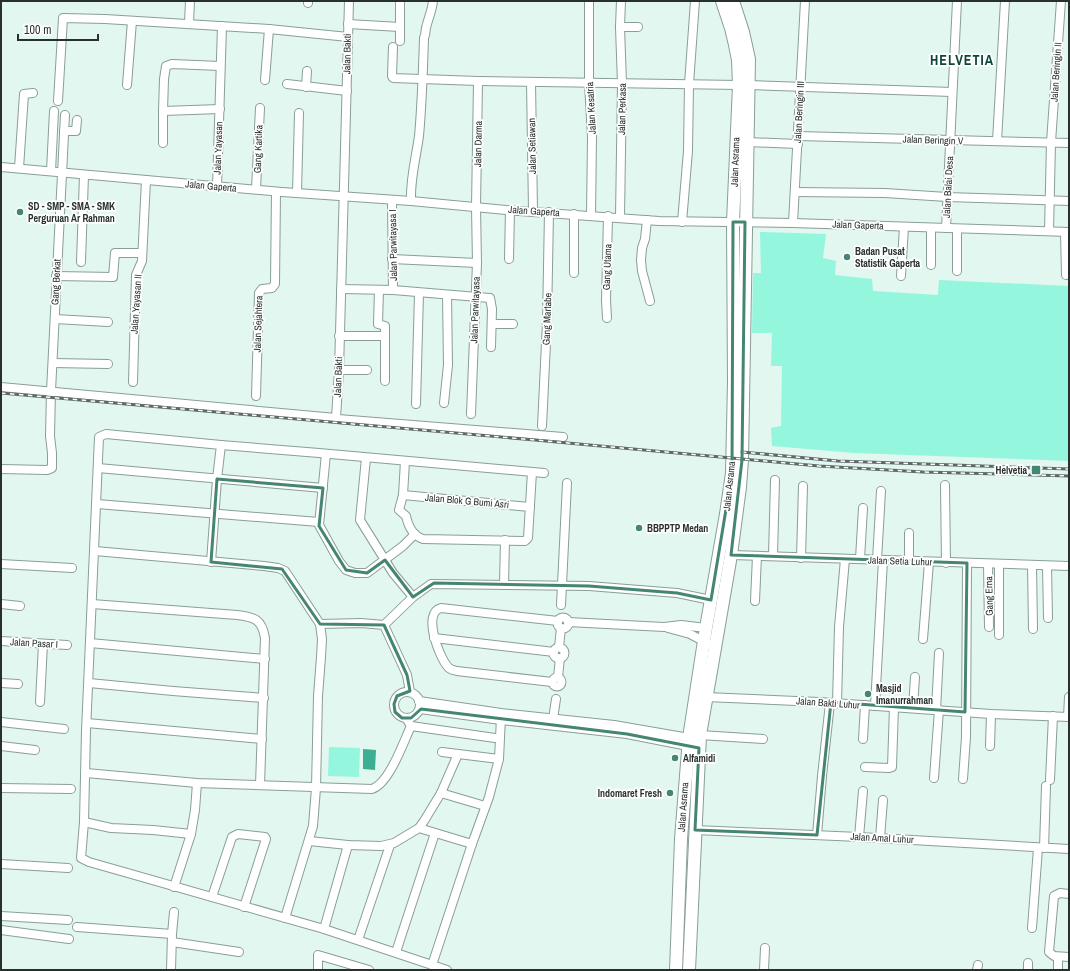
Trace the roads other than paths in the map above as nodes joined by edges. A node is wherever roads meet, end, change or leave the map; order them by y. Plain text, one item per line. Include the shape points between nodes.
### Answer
1 (190, 1) edge
2 (349, 1) edge
3 (400, 1) edge
4 (433, 1) edge
5 (589, 1) edge
6 (621, 1) edge
7 (695, 1) edge
8 (722, 1) edge
9 (733, 1) edge
10 (805, 1) edge
11 (957, 1) edge
12 (1005, 1) edge
13 (1061, 1) edge
14 (132, 21) junction
15 (189, 23) junction
16 (348, 24) junction
17 (222, 26) junction
18 (400, 27) junction
19 (620, 27) junction
20 (638, 27) dead end
21 (269, 28) junction
22 (348, 36) junction
23 (220, 66) junction
24 (307, 71) dead end
25 (423, 79) junction
26 (265, 80) dead end
27 (478, 81) junction
28 (531, 82) junction
29 (589, 83) junction
30 (288, 84) dead end
31 (622, 84) junction
32 (689, 84) junction
33 (127, 85) dead end
34 (744, 85) junction
35 (306, 87) junction
36 (801, 87) junction
37 (347, 91) junction
38 (952, 92) junction
39 (33, 93) dead end
40 (58, 100) dead end
41 (260, 108) dead end
42 (220, 109) junction
43 (54, 111) dead end
44 (163, 111) junction
45 (298, 113) dead end
46 (65, 115) dead end
47 (77, 120) dead end
48 (64, 132) junction
49 (798, 140) junction
50 (950, 141) junction
51 (998, 141) junction
52 (748, 142) junction
53 (1051, 142) junction
54 (163, 143) dead end
55 (1069, 143) edge
56 (1, 167) edge
57 (19, 168) junction
58 (51, 171) junction
59 (62, 172) junction
60 (84, 175) junction
61 (146, 180) junction
62 (217, 186) junction
63 (256, 189) junction
64 (276, 192) junction
65 (795, 192) junction
66 (297, 193) junction
67 (344, 197) junction
68 (947, 197) junction
69 (392, 200) junction
70 (1049, 200) junction
71 (411, 201) junction
72 (1069, 201) edge
73 (476, 207) junction
74 (510, 210) junction
75 (533, 211) junction
76 (549, 212) junction
77 (574, 214) junction
78 (591, 215) junction
79 (608, 216) junction
80 (620, 217) junction
81 (653, 220) junction
82 (682, 222) junction
83 (739, 222) junction
84 (793, 223) junction
85 (904, 227) junction
86 (931, 228) junction
87 (946, 228) junction
88 (957, 228) junction
89 (1049, 231) junction
90 (1067, 232) edge
91 (142, 253) junction
92 (392, 259) junction
93 (509, 259) dead end
94 (81, 262) dead end
95 (477, 263) junction
96 (930, 265) dead end
97 (957, 271) dead end
98 (574, 273) dead end
99 (1066, 275) dead end
100 (56, 276) junction
101 (901, 276) dead end
102 (341, 289) junction
103 (379, 290) junction
104 (393, 290) junction
105 (419, 293) junction
106 (447, 295) junction
107 (476, 297) junction
108 (650, 301) dead end
109 (607, 318) dead end
110 (55, 319) junction
111 (108, 322) dead end
112 (492, 324) junction
113 (512, 324) dead end
114 (339, 336) junction
115 (385, 336) junction
116 (491, 347) dead end
117 (53, 363) junction
118 (108, 364) dead end
119 (339, 370) junction
120 (367, 370) dead end
121 (385, 381) dead end
122 (132, 382) dead end
123 (1, 387) edge
124 (51, 392) junction
125 (256, 396) dead end
126 (444, 403) dead end
127 (416, 404) dead end
128 (471, 414) dead end
129 (336, 418) junction
130 (542, 426) dead end
131 (563, 437) dead end
132 (221, 445) junction
133 (326, 454) junction
134 (366, 458) junction
135 (405, 461) junction
136 (98, 468) junction
137 (1, 469) edge
138 (532, 472) junction
139 (544, 473) dead end
140 (217, 479) junction
141 (775, 480) dead end
142 (567, 483) dead end
143 (945, 485) dead end
144 (803, 486) dead end
145 (323, 488) junction
146 (881, 491) dead end
147 (403, 495) junction
148 (97, 504) junction
149 (530, 507) junction
150 (863, 508) dead end
151 (215, 513) junction
152 (319, 522) junction
153 (910, 533) dead end
154 (415, 534) junction
155 (505, 540) junction
156 (95, 551) junction
157 (731, 555) junction
158 (757, 556) junction
159 (773, 556) junction
160 (802, 558) junction
161 (846, 559) junction
162 (860, 559) junction
163 (385, 560) junction
164 (880, 560) junction
165 (909, 561) junction
166 (211, 562) junction
167 (929, 562) junction
168 (946, 563) junction
169 (967, 563) junction
170 (1, 564) edge
171 (988, 564) junction
172 (999, 564) junction
173 (1032, 564) junction
174 (1047, 566) junction
175 (1069, 566) edge
176 (72, 568) dead end
177 (504, 585) junction
178 (562, 586) junction
179 (413, 597) junction
180 (706, 599) junction
181 (754, 601) dead end
182 (1, 604) edge
183 (92, 604) junction
184 (561, 605) dead end
185 (20, 606) dead end
186 (1048, 618) dead end
187 (320, 624) junction
188 (559, 624) junction
189 (384, 625) junction
190 (989, 627) dead end
191 (706, 628) junction
192 (1032, 629) dead end
193 (691, 630) junction
194 (999, 635) dead end
195 (434, 638) junction
196 (923, 639) dead end
197 (1, 642) edge
198 (90, 643) junction
199 (710, 643) junction
200 (43, 644) junction
201 (67, 645) dead end
202 (556, 650) junction
203 (939, 653) dead end
204 (265, 659) junction
205 (915, 677) dead end
206 (1, 683) edge
207 (89, 683) junction
208 (18, 684) dead end
209 (410, 692) junction
210 (706, 697) junction
211 (264, 698) junction
212 (1069, 698) edge
213 (556, 699) dead end
214 (40, 702) dead end
215 (834, 703) junction
216 (420, 705) junction
217 (865, 705) junction
218 (875, 706) junction
219 (894, 707) junction
220 (913, 708) junction
221 (938, 710) junction
222 (965, 712) junction
223 (991, 714) junction
224 (1053, 716) junction
225 (501, 717) junction
226 (1068, 717) edge
227 (406, 718) junction
228 (552, 719) junction
229 (1, 722) edge
230 (87, 723) junction
231 (411, 726) junction
232 (64, 729) dead end
233 (628, 731) junction
234 (262, 738) junction
235 (495, 738) dead end
236 (763, 739) dead end
237 (863, 739) dead end
238 (692, 740) junction
239 (1, 746) edge
240 (990, 746) dead end
241 (35, 750) dead end
242 (442, 752) dead end
243 (458, 754) junction
244 (499, 759) junction
245 (865, 767) dead end
246 (86, 773) junction
247 (934, 778) dead end
248 (963, 779) dead end
249 (197, 783) junction
250 (260, 785) junction
251 (1, 788) edge
252 (316, 788) junction
253 (71, 789) dead end
254 (863, 791) dead end
255 (441, 793) junction
256 (883, 800) dead end
257 (485, 806) junction
258 (84, 822) junction
259 (419, 828) junction
260 (695, 830) junction
261 (435, 833) junction
262 (191, 834) junction
263 (817, 835) junction
264 (859, 837) junction
265 (880, 838) junction
266 (309, 841) junction
267 (472, 844) junction
268 (348, 845) junction
269 (390, 845) junction
270 (1041, 848) junction
271 (1069, 850) edge
272 (1, 864) edge
273 (68, 868) dead end
274 (174, 887) junction
275 (1069, 894) edge
276 (212, 897) junction
277 (244, 907) junction
278 (174, 912) dead end
279 (1, 916) edge
280 (285, 918) junction
281 (68, 920) dead end
282 (77, 927) dead end
283 (1032, 928) dead end
284 (324, 929) junction
285 (1, 930) edge
286 (172, 938) junction
287 (69, 939) dead end
288 (358, 940) junction
289 (765, 948) dead end
290 (239, 952) dead end
291 (396, 952) junction
292 (1069, 956) edge
293 (1058, 957) junction
294 (432, 965) junction
295 (171, 970) edge
296 (318, 970) edge
297 (369, 970) edge
298 (447, 970) edge
299 (676, 970) edge
300 (689, 970) edge
301 (764, 970) edge
302 (1058, 970) edge

1 - 15 street
2 - 16 street, Jalan Bakti
3 - 18 street
4 - 25 street via 424,38
5 - 29 street, Jalan Kesatria
6 - 19 street, Jalan Perkasa
7 - 32 street
8 - 34 highway, Jalan Asrama
9 - 34 highway, Jalan Asrama via 749,59
10 - 36 street, Jalan Beringin III
11 - 38 street, Jalan Balai Desa
12 - 51 street
13 - 53 street, Jalan Beringin II
14 - 15 street
14 - 33 street
14 - 40 street via 62,18
15 - 17 street
16 - 18 street
16 - 22 street, Jalan Bakti
17 - 21 street
17 - 23 street, Jalan Yayasan
18 - 25 street via 392,77
19 - 20 street
19 - 31 street, Jalan Perkasa
21 - 22 street
21 - 26 street
22 - 37 street, Jalan Bakti
23 - 42 street, Jalan Yayasan
23 - 44 street via 166,66
24 - 35 street
25 - 27 street
25 - 71 street
27 - 28 street
27 - 73 street, Jalan Darma
28 - 29 street
28 - 75 street, Jalan Setiawan
29 - 31 street
29 - 78 street, Jalan Kesatria via 592,137
30 - 35 street
31 - 32 street
31 - 80 street, Jalan Perkasa
32 - 34 street
32 - 82 street via 688,151
34 - 36 street
34 - 52 highway, Jalan Asrama
34 - 83 highway, Jalan Asrama
35 - 37 street
36 - 38 street
36 - 49 street, Jalan Beringin III
37 - 67 street, Jalan Bakti
38 - 50 street, Jalan Balai Desa
39 - 57 street via 24,94
41 - 63 street, Gang Kartika
42 - 44 street, Jalan Yayasan
42 - 62 street, Jalan Yayasan
43 - 58 street
44 - 54 street
45 - 66 street
46 - 48 street, Gang Berkat
47 - 48 street via 76,131
48 - 59 street, Gang Berkat
49 - 50 street, Jalan Beringin V
49 - 52 street, Jalan Beringin V
49 - 65 street, Jalan Beringin III
50 - 51 street, Jalan Beringin V
50 - 68 street, Jalan Balai Desa
51 - 53 street, Jalan Beringin V
52 - 83 highway, Jalan Asrama
53 - 55 street, Jalan Beringin V
53 - 70 street, Jalan Beringin II
56 - 57 street, Jalan Gaperta
57 - 58 street, Jalan Gaperta
58 - 59 street, Jalan Gaperta
59 - 60 street, Jalan Gaperta
59 - 100 street, Gang Berkat
60 - 61 street, Jalan Gaperta
60 - 94 street
61 - 62 street, Jalan Gaperta
61 - 91 street, Jalan Yayasan II
62 - 63 street, Jalan Gaperta
63 - 64 street, Jalan Gaperta
64 - 66 street, Jalan Gaperta
64 - 125 street, Jalan Sejahtera via 275,284 272,288 262,289 258,293
65 - 68 street
65 - 84 street, Jalan Beringin III
66 - 67 street, Jalan Gaperta
67 - 69 street, Jalan Gaperta
67 - 102 street, Jalan Bakti
68 - 70 street
68 - 87 street, Jalan Balai Desa
69 - 71 street, Jalan Gaperta
69 - 92 street, Jalan Parwitayasa I
70 - 72 street
70 - 89 street, Jalan Beringin II
71 - 73 street, Jalan Gaperta
73 - 74 street, Jalan Gaperta
73 - 95 street, Jalan Parwitayasa
74 - 75 street, Jalan Gaperta
74 - 93 street
75 - 76 street, Jalan Gaperta
76 - 77 street, Jalan Gaperta
76 - 130 street, Gang Martabe
77 - 78 street, Jalan Gaperta
77 - 98 street
78 - 79 street, Jalan Gaperta
79 - 80 street, Jalan Gaperta
79 - 109 street, Gang Utama
80 - 81 street, Jalan Gaperta
81 - 82 street, Jalan Gaperta
81 - 108 street via 642,248 641,260
82 - 83 street, Jalan Gaperta
83 - 84 street, Jalan Gaperta
83 - 157 highway, Jalan Asrama via 742,460
83 - 180 highway, Jalan Asrama via 732,472 726,514
84 - 85 street, Jalan Gaperta
85 - 86 street, Jalan Gaperta
85 - 101 street
86 - 87 street, Jalan Gaperta
86 - 96 street
87 - 88 street, Jalan Gaperta
88 - 89 street, Jalan Gaperta
88 - 97 street
89 - 90 street, Jalan Gaperta
90 - 99 street
91 - 100 street via 116,253 113,278
91 - 122 street, Jalan Yayasan II via 142,263 136,275
92 - 95 street
92 - 104 street, Jalan Parwitayasa I
95 - 107 street, Jalan Parwitayasa
100 - 110 street, Gang Berkat
102 - 103 street
102 - 114 street, Jalan Bakti
103 - 104 street
103 - 115 street via 378,324 385,326
104 - 105 street
105 - 106 street
105 - 127 street
106 - 107 street
106 - 126 street via 448,361
107 - 112 street via 490,299
107 - 128 street, Jalan Parwitayasa
110 - 111 street
110 - 117 street, Gang Berkat
112 - 113 street
112 - 116 street
114 - 115 street
114 - 119 street, Jalan Bakti
115 - 121 street
117 - 118 street
117 - 124 street, Gang Berkat
119 - 120 street
119 - 129 street, Jalan Bakti
123 - 124 street
124 - 129 street
124 - 137 street, Gang Berkat via 52,468
129 - 131 street
132 - 133 street
132 - 136 street via 106,434 99,437
132 - 140 street
133 - 134 street
133 - 145 street
134 - 135 street
134 - 163 street via 360,520
135 - 138 street
135 - 147 street
136 - 140 street
136 - 148 street
138 - 139 street
138 - 149 street
140 - 145 street
140 - 151 street
141 - 159 street
142 - 178 street
143 - 168 street
144 - 160 street
145 - 152 street
146 - 164 street
147 - 149 street, Jalan Blok G Bumi Asri
147 - 154 street via 399,510 406,516
148 - 151 street
148 - 156 street
149 - 155 street via 528,538 523,541
150 - 162 street
151 - 152 street
151 - 166 street
152 - 163 street via 346,570 367,573
153 - 165 street
154 - 155 street via 423,539
154 - 163 street
155 - 177 street
156 - 166 street
156 - 183 street
157 - 158 street, Jalan Setia Luhur
157 - 199 highway, Jalan Asrama
158 - 159 street, Jalan Setia Luhur
158 - 181 street
159 - 160 street, Jalan Setia Luhur
160 - 161 street, Jalan Setia Luhur
161 - 162 street, Jalan Setia Luhur
161 - 215 street
162 - 164 street, Jalan Setia Luhur
163 - 179 street
164 - 165 street, Jalan Setia Luhur
164 - 218 street
165 - 167 street, Jalan Setia Luhur
166 - 187 street via 282,569
167 - 168 street, Jalan Setia Luhur
167 - 196 street
168 - 169 street, Jalan Setia Luhur
169 - 171 street, Jalan Setia Luhur
169 - 222 street
170 - 176 street
171 - 172 street, Jalan Setia Luhur
171 - 190 street, Gang Erna
172 - 173 street, Jalan Setia Luhur
172 - 194 street
173 - 174 street, Jalan Setia Luhur
173 - 192 street
174 - 175 street, Jalan Setia Luhur
174 - 186 street
177 - 178 street
177 - 179 street via 431,584
178 - 180 street via 589,586
178 - 184 street
179 - 189 street
180 - 191 highway, Jalan Asrama
182 - 185 street
183 - 198 street
183 - 204 street via 254,618 264,631
187 - 189 street
187 - 252 street via 322,638
188 - 193 street via 566,627 568,622 664,627 681,625
188 - 195 street via 441,608 436,610 434,615
188 - 202 street
189 - 209 street via 407,675
191 - 193 street
191 - 199 highway, Jalan Asrama
193 - 199 street
195 - 202 street
195 - 202 street via 448,667 453,670 555,680 560,658 565,652 562,648
197 - 200 street, Jalan Pasar I
198 - 204 street
198 - 207 street
199 - 210 highway, Jalan Asrama
199 - 238 highway, Jalan Asrama
200 - 201 street, Jalan Pasar I
200 - 214 street
203 - 221 street
204 - 211 street
205 - 220 street
206 - 208 street
207 - 211 street
207 - 230 street
209 - 216 street
209 - 227 street via 401,693 394,704 398,715
210 - 215 street, Jalan Bakti Luhur
210 - 238 highway, Jalan Asrama
211 - 234 street
212 - 226 street
213 - 228 street
215 - 217 street, Jalan Bakti Luhur
215 - 263 street via 822,776
216 - 225 street
216 - 227 street via 415,716
217 - 218 street, Jalan Bakti Luhur
217 - 237 street
218 - 219 street, Jalan Bakti Luhur
219 - 220 street, Jalan Bakti Luhur
219 - 245 street via 892,766
220 - 221 street, Jalan Bakti Luhur
221 - 222 street, Jalan Bakti Luhur
221 - 247 street
222 - 223 street, Jalan Bakti Luhur
222 - 248 street
223 - 224 street, Jalan Bakti Luhur
223 - 240 street
224 - 226 street, Jalan Bakti Luhur
224 - 270 street
225 - 228 street
225 - 233 street
225 - 244 street
227 - 231 street
228 - 233 street
229 - 232 street
230 - 234 street
230 - 246 street
231 - 235 street
231 - 252 street via 389,774 375,788
233 - 238 street
234 - 250 street
236 - 238 street
238 - 260 highway, Jalan Asrama
238 - 299 highway, Jalan Asrama via 681,839
239 - 241 street
242 - 243 street
243 - 244 street
243 - 255 street
244 - 257 street
246 - 249 street
246 - 258 street
249 - 250 street
249 - 262 street
250 - 252 street
251 - 253 street
252 - 266 street via 313,826
254 - 264 street
255 - 257 street
255 - 259 street
256 - 265 street
257 - 267 street
258 - 262 street via 111,828
258 - 274 street via 81,856 83,860
259 - 261 street
259 - 269 street
260 - 263 street, Jalan Amal Luhur
260 - 300 highway, Jalan Asrama
261 - 267 street
261 - 291 street
262 - 274 street
263 - 264 street, Jalan Amal Luhur
264 - 265 street, Jalan Amal Luhur
265 - 270 street, Jalan Amal Luhur
266 - 268 street
266 - 280 street
267 - 294 street
268 - 269 street
268 - 284 street
269 - 288 street
270 - 271 street, Jalan Amal Luhur
270 - 283 street
272 - 273 street
274 - 276 street
275 - 293 street via 1057,894 1053,900 1049,952
276 - 277 street
276 - 277 street via 232,837 238,834 265,837
277 - 280 street
278 - 286 street
279 - 281 street
280 - 284 street
282 - 286 street
284 - 288 street
285 - 287 street
286 - 290 street
286 - 295 street
288 - 291 street
289 - 301 street
291 - 294 street
292 - 293 street
293 - 302 street
294 - 298 street
296 - 297 street via 318,955

